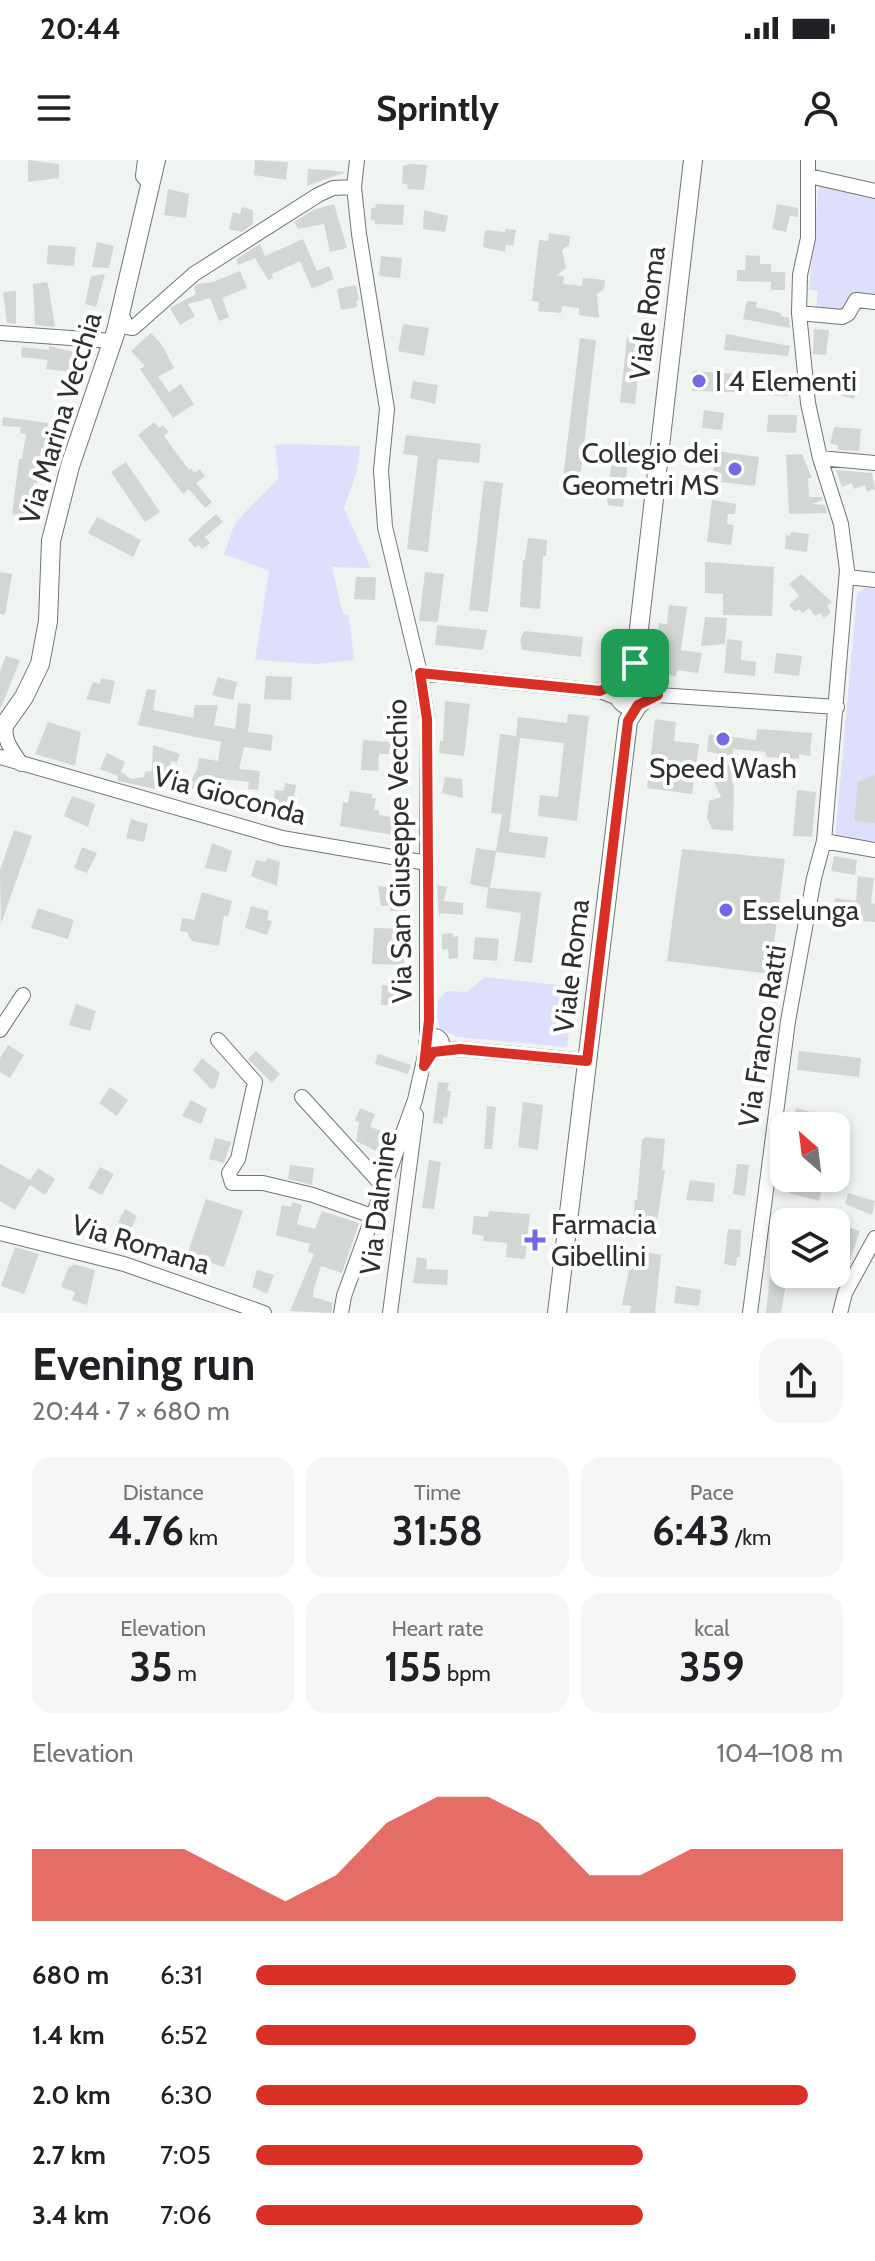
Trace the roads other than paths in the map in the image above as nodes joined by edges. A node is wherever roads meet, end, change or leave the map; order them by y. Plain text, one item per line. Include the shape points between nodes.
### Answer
1 (145, 160) edge
2 (156, 160) edge
3 (357, 160) edge
4 (693, 160) edge
5 (808, 160) edge
6 (809, 176) junction
7 (150, 185) junction
8 (354, 187) junction
9 (875, 191) edge
10 (875, 302) edge
11 (121, 313) junction
12 (799, 313) junction
13 (0, 333) edge
14 (113, 341) junction
15 (820, 458) junction
16 (875, 463) edge
17 (847, 577) junction
18 (875, 580) edge
19 (420, 673) junction
20 (634, 692) junction
21 (837, 707) junction
22 (3, 727) edge
23 (0, 757) edge
24 (21, 764) junction
25 (824, 841) junction
26 (875, 850) edge
27 (427, 863) junction
28 (23, 995) dead end
29 (0, 1030) edge
30 (218, 1040) dead end
31 (434, 1045) junction
32 (587, 1061) junction
33 (302, 1097) dead end
34 (415, 1100) junction
35 (383, 1186) junction
36 (372, 1216) junction
37 (0, 1233) edge
38 (875, 1238) edge
39 (264, 1313) edge
40 (341, 1313) edge
41 (390, 1313) edge
42 (557, 1313) edge
43 (750, 1313) edge
44 (840, 1313) edge

1 - 7 street via 143,176
2 - 7 main road, Via Marina Vecchia
3 - 8 street, Via San Giuseppe Vecchio
4 - 20 main road, Viale Roma
5 - 6 street, Via Franco Ratti
6 - 9 street
6 - 12 street, Via Franco Ratti
7 - 11 main road, Via Marina Vecchia
8 - 11 street via 318,195 215,260 133,328 127,327
8 - 19 street, Via San Giuseppe Vecchio via 387,409 381,470 385,527
10 - 12 street via 856,300 842,317
11 - 14 main road, Via Marina Vecchia
12 - 15 street, Via Franco Ratti
13 - 14 street
14 - 22 main road, Via Marina Vecchia via 70,466 51,541 48,621 40,664
15 - 16 street
15 - 17 street, Via Franco Ratti via 841,524
17 - 18 street
17 - 21 street, Via Franco Ratti
19 - 20 street
19 - 27 street, Via San Giuseppe Vecchio via 427,719
20 - 21 street
20 - 32 main road, Viale Roma
21 - 25 street, Via Franco Ratti
22 - 24 street
23 - 24 street, Via Gioconda
24 - 27 street, Via Gioconda via 282,838
25 - 26 street
25 - 43 street, Via Franco Ratti via 779,1080
27 - 31 street, Via San Giuseppe Vecchio via 429,1020
28 - 29 street
30 - 36 street via 255,1082 238,1159 229,1173 232,1183 263,1183
31 - 32 street
31 - 34 street
32 - 42 main road, Viale Roma
33 - 35 street
34 - 35 street
34 - 41 street, Via Dalmine
35 - 36 street
36 - 40 street
37 - 39 street, Via Romana via 124,1264
38 - 44 street

